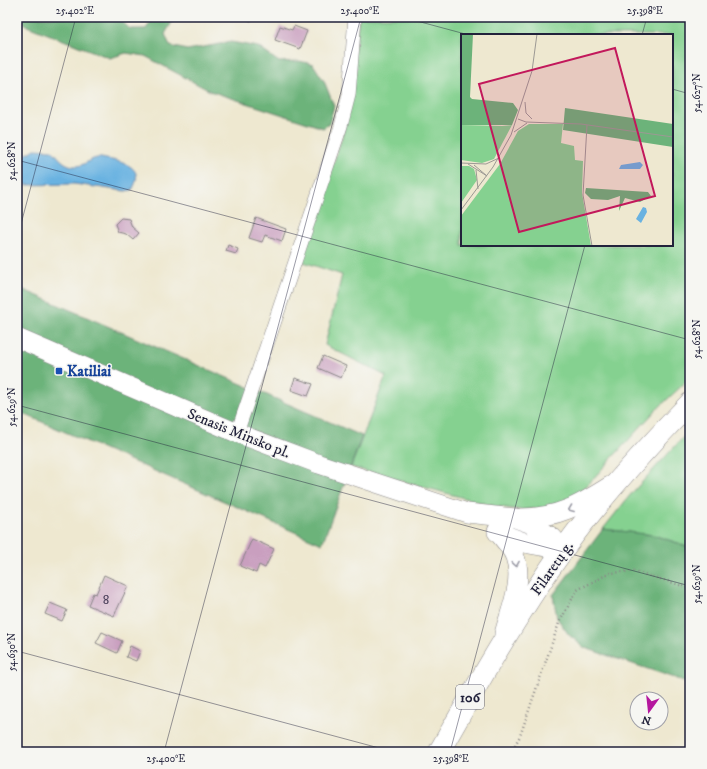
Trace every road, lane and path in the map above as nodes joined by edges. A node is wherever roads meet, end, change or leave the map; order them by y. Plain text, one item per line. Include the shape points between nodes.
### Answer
1 (355, 17) edge
2 (17, 338) edge
3 (690, 403) edge
4 (236, 433) junction
5 (617, 482) junction
6 (467, 513) junction
7 (516, 518) junction
8 (497, 531) junction
9 (563, 550) junction
10 (690, 588) edge
11 (502, 642) junction
12 (439, 752) edge
13 (511, 752) edge

1 - 4 street via 349,95 341,126
2 - 4 main road, Senasis Minsko pl.
3 - 5 main road, Filaretų g. / 106
4 - 6 main road, Senasis Minsko pl. via 319,464
5 -> 7 main road via 577,507 547,517
5 - 9 main road, Filaretų g. / 106
6 - 7 main road, Senasis Minsko pl.
6 - 8 main road, Senasis Minsko pl.
7 - 9 main road, Senasis Minsko pl. via 542,529
8 - 9 main road, Senasis Minsko pl. via 529,544
8 -> 11 main road via 515,556 518,580
9 - 11 main road, Filaretų g. / 106
10 - 13 path via 634,571 610,573 577,590 559,623 520,736
11 - 12 main road, Filaretų g. / 106

